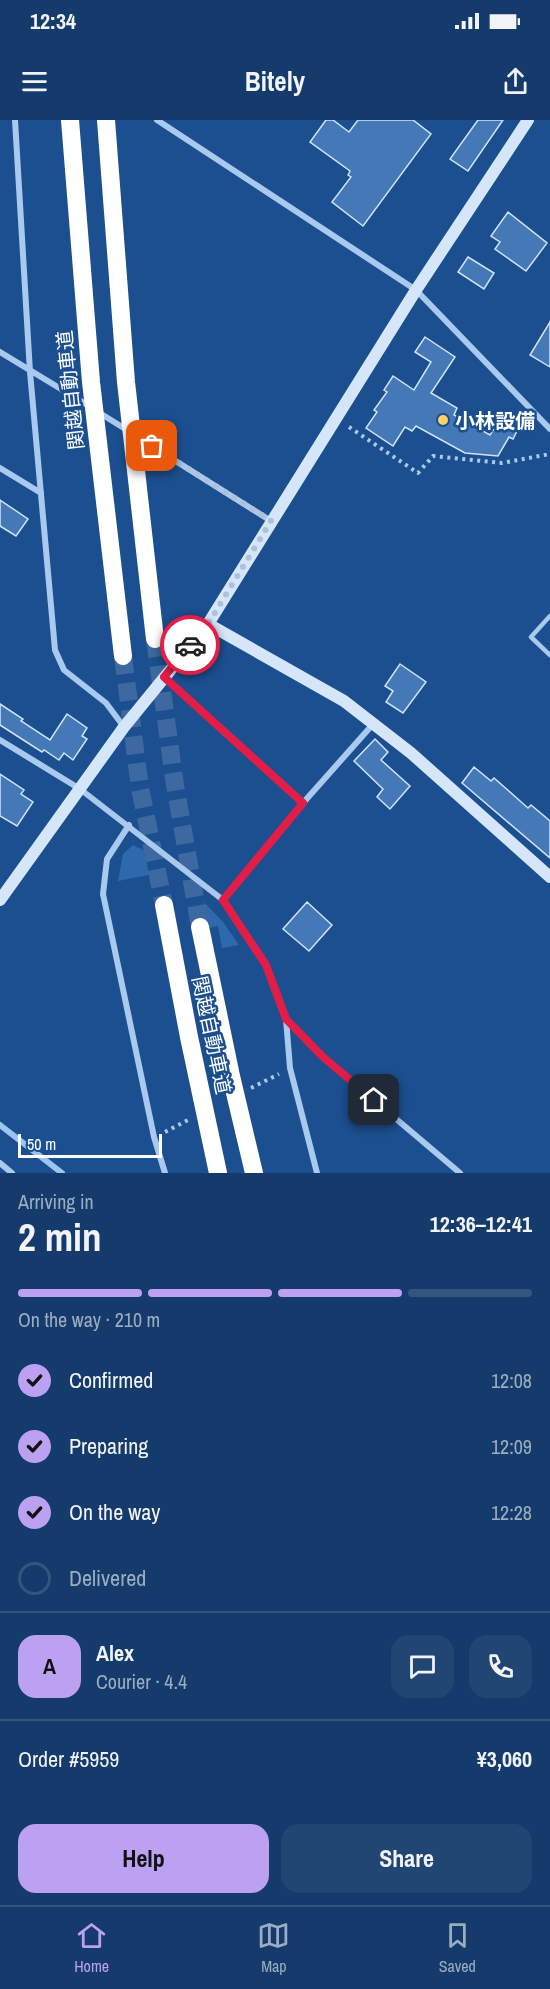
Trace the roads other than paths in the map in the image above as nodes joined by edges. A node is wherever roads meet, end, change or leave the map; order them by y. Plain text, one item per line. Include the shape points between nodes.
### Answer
1 (15, 120) edge
2 (70, 120) edge
3 (106, 120) edge
4 (157, 120) edge
5 (528, 120) edge
6 (416, 290) junction
7 (0, 352) edge
8 (30, 372) junction
9 (550, 429) edge
10 (0, 468) edge
11 (41, 492) junction
12 (271, 521) junction
13 (550, 615) edge
14 (208, 624) junction
15 (155, 639) tunnel mouth
16 (550, 655) edge
17 (123, 656) tunnel mouth
18 (164, 677) junction
19 (374, 723) junction
20 (124, 727) junction
21 (0, 740) edge
22 (80, 789) junction
23 (303, 803) junction
24 (129, 825) junction
25 (550, 878) edge
26 (0, 900) edge
27 (223, 900) junction
28 (164, 905) tunnel mouth
29 (200, 927) tunnel mouth
30 (286, 1019) junction
31 (0, 1164) edge
32 (12, 1173) edge
33 (165, 1173) edge
34 (218, 1173) edge
35 (254, 1173) edge
36 (318, 1173) edge
37 (460, 1173) edge

1 - 8 street
2 - 17 highway, 関越自動車道 via 91,382
3 - 15 highway via 126,382
4 - 6 street
5 - 6 street
6 - 9 street
6 - 12 street
7 - 8 street
8 - 11 street
8 - 12 street
10 - 11 street
11 - 20 street via 55,650 64,670 106,703
12 - 14 street
13 - 16 lane via 531,637
14 - 18 street
14 - 19 street via 344,701
18 - 20 street
18 - 23 street
19 - 23 street
19 - 25 street
20 - 22 street
21 - 22 street
22 - 24 street
22 - 26 street
23 - 27 street
24 - 27 street
24 - 33 street via 107,859 103,894
27 - 30 street via 266,965
28 - 34 highway, 関越自動車道
29 - 35 highway, 関越自動車道
30 - 36 street via 290,1068
30 - 37 street via 323,1057
31 - 32 street

